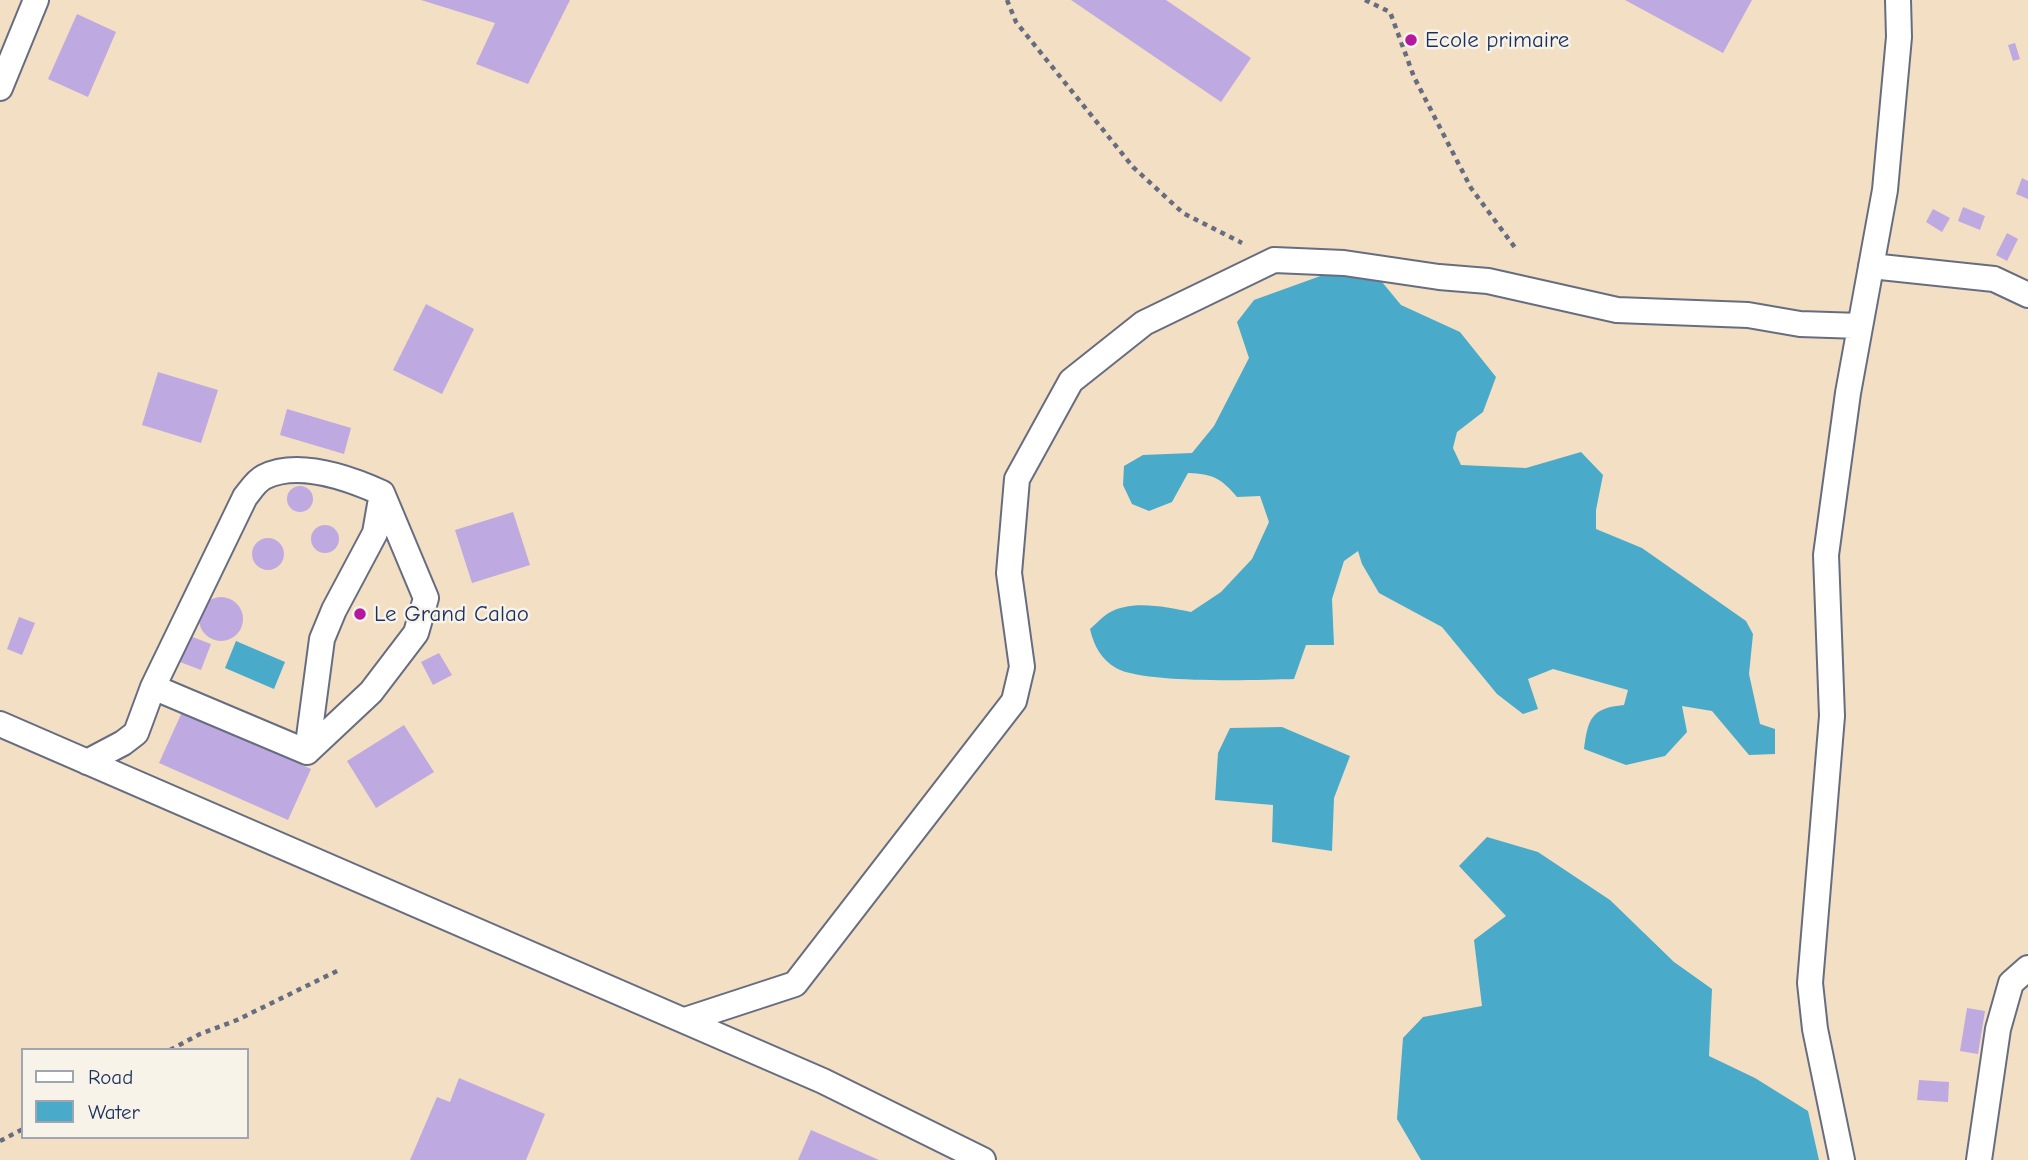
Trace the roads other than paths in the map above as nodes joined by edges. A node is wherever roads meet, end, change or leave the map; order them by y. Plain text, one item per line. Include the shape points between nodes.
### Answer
1 (37, 0) edge
2 (1898, 0) edge
3 (0, 88) edge
4 (1871, 266) junction
5 (2028, 295) edge
6 (1860, 326) junction
7 (382, 493) junction
8 (153, 687) junction
9 (0, 724) edge
10 (307, 752) junction
11 (88, 762) junction
12 (2028, 968) edge
13 (685, 1020) junction
14 (983, 1160) edge
15 (1842, 1160) edge
16 (1979, 1160) edge

1 - 3 street
2 - 4 street via 1899,37 1885,190
4 - 5 street via 1994,279
4 - 6 street
6 - 13 street via 1800,324 1748,315 1617,310 1488,281 1344,263 1274,260 1144,323 1072,381 1017,478 1009,573 1022,667 1014,701 795,984
6 - 15 street via 1826,555 1832,716 1810,983
7 - 8 street via 349,478 287,469 261,478 244,497
7 - 10 street via 375,533 322,639
7 - 10 street via 426,598 416,633 371,692
8 - 10 street
8 - 11 street via 135,733
9 - 11 street
11 - 13 street
12 - 16 street via 2011,983 1997,1029
13 - 14 street via 824,1080

